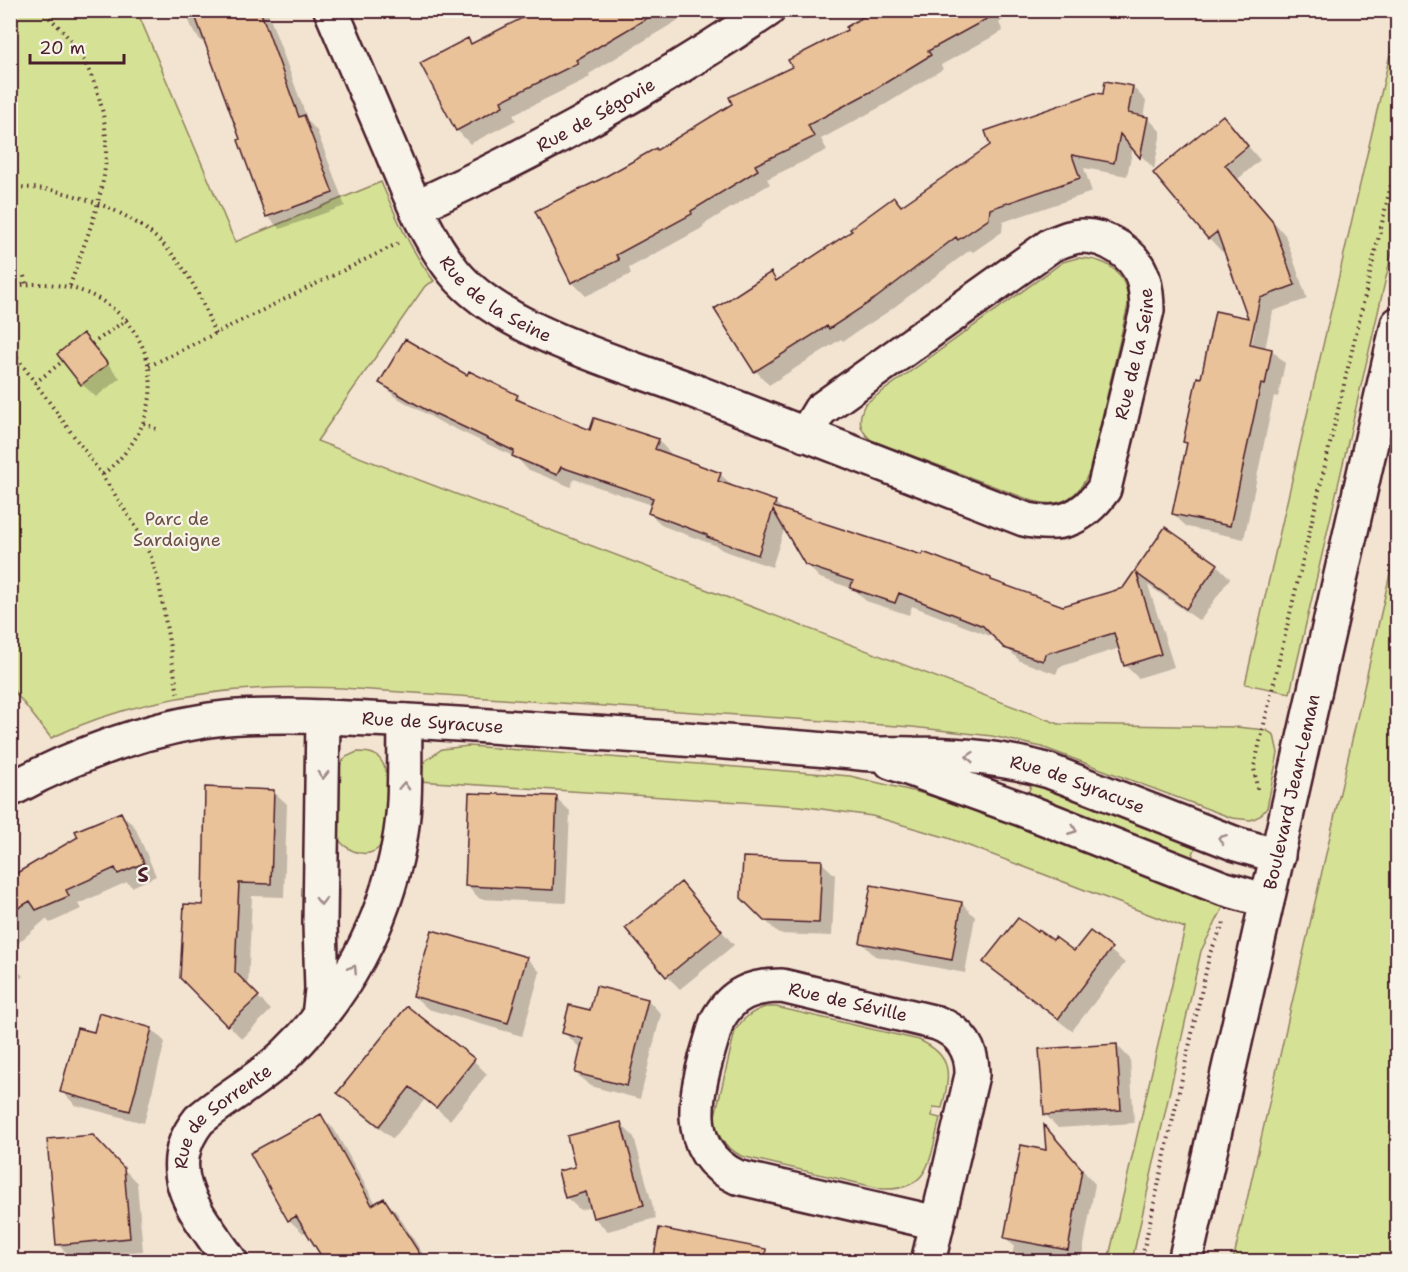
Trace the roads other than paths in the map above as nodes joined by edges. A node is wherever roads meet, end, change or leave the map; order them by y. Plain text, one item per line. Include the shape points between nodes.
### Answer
1 (331, 10) edge
2 (768, 10) edge
3 (416, 207) junction
4 (1398, 324) edge
5 (805, 435) junction
6 (323, 717) junction
7 (405, 721) junction
8 (870, 754) junction
9 (10, 790) edge
10 (1278, 856) junction
11 (1267, 901) junction
12 (319, 1016) junction
13 (937, 1223) junction
14 (231, 1262) edge
15 (928, 1262) edge
16 (1185, 1262) edge

1 - 3 street, Rue de la Seine
2 - 3 street, Rue de Ségovie via 591,118
3 - 5 street, Rue de la Seine via 465,285 511,317 554,338
4 - 10 street, Boulevard Jean-Leman
5 - 5 street, Rue de la Seine via 1024,519 1054,523 1073,517 1090,507 1108,478 1147,310 1143,276 1126,253 1098,238 1068,238 1051,245 820,410
6 - 7 street, Rue de Syracuse
6 - 9 street, Rue de Syracuse via 236,717 183,725 74,759
6 -> 12 street
7 - 8 street, Rue de Syracuse
12 -> 7 street, Rue de Sorrente via 363,954 385,899 402,818
10 -> 8 street, Rue de Syracuse via 1236,844 1028,764 945,754
8 -> 11 street, Rue de Syracuse via 1222,888
10 - 11 street, Boulevard Jean-Leman
11 - 16 street, Boulevard Jean-Leman
12 - 14 street, Rue de Sorrente via 286,1054 199,1120 183,1148 181,1164 186,1191
13 - 13 street, Rue de Séville via 972,1075 969,1052 957,1033 937,1023 782,986 765,986 734,998 717,1021 697,1107 698,1137 714,1163 737,1177
13 - 15 street, Rue de Séville

